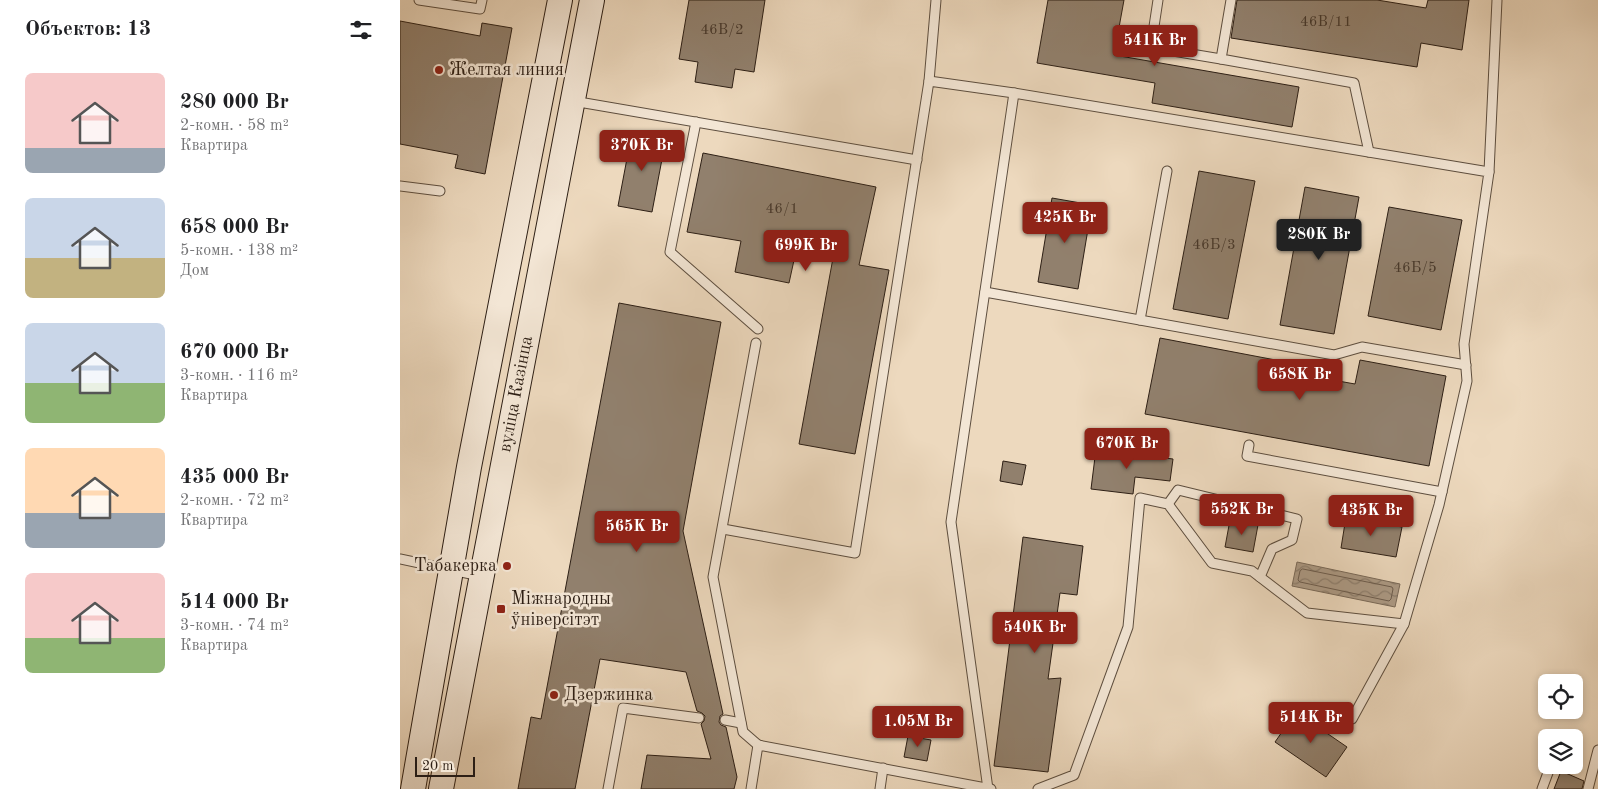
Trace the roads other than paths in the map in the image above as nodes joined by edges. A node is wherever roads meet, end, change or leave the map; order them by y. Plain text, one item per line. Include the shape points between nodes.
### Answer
1 (419, 0) edge
2 (482, 0) edge
3 (560, 0) edge
4 (592, 0) edge
5 (936, 0) edge
6 (1158, 0) edge
7 (1231, 0) edge
8 (1497, 0) edge
9 (1221, 59) junction
10 (929, 81) junction
11 (1014, 93) junction
12 (572, 101) junction
13 (696, 122) junction
14 (1369, 152) junction
15 (917, 160) junction
16 (1167, 170) dead end
17 (1489, 172) junction
18 (400, 186) edge
19 (440, 191) dead end
20 (510, 255) junction
21 (541, 262) junction
22 (985, 292) junction
23 (1140, 320) junction
24 (758, 329) dead end
25 (756, 343) dead end
26 (1466, 365) junction
27 (1249, 445) dead end
28 (1442, 492) junction
29 (1168, 504) junction
30 (723, 529) junction
31 (400, 559) edge
32 (452, 570) junction
33 (482, 576) junction
34 (1260, 576) junction
35 (1404, 624) junction
36 (699, 718) dead end
37 (1352, 719) dead end
38 (724, 720) dead end
39 (741, 723) junction
40 (758, 745) junction
41 (1598, 750) edge
42 (883, 768) junction
43 (1548, 774) edge
44 (413, 789) edge
45 (441, 789) edge
46 (608, 789) edge
47 (751, 789) edge
48 (880, 789) edge
49 (989, 789) edge
50 (1038, 789) edge
51 (1542, 789) edge
52 (1588, 789) edge

1 - 2 lane via 480,9
3 - 20 main road, вуліца Казінца
4 - 12 main road, вуліца Казінца
5 - 10 lane
6 - 9 lane via 1153,33 1173,51
7 - 9 lane
8 - 17 lane
9 - 14 lane via 1354,83
10 - 11 lane
10 - 15 lane
11 - 14 lane
11 - 22 lane
12 - 13 lane
12 - 21 main road, вуліца Казінца
13 - 15 lane
13 - 24 lane via 670,252
14 - 17 lane
15 - 30 lane via 854,553
16 - 23 lane
17 - 26 lane via 1464,344
18 - 19 lane
20 - 21 main road via 517,267 532,268
20 - 32 main road, вуліца Казінца
21 - 33 main road, вуліца Казінца
22 - 23 lane
22 - 49 lane via 951,522
23 - 26 lane via 1334,355 1362,347
25 - 30 lane
26 - 28 lane via 1466,381
27 - 28 lane via 1247,456
28 - 35 lane
29 - 34 lane via 1212,563 1252,571
29 - 34 lane via 1178,490 1296,519 1292,540 1272,549
29 - 50 lane via 1140,498 1128,627 1074,774
30 - 39 lane via 713,577
31 - 32 lane
32 - 33 lane
32 - 44 main road, вуліца Казінца
33 - 45 main road, вуліца Казінца
34 - 35 lane via 1307,613
35 - 37 lane
36 - 46 lane via 623,708
38 - 39 lane
39 - 40 lane via 743,732
40 - 42 lane
40 - 47 lane
41 - 52 lane
42 - 48 lane
42 - 49 lane
43 - 51 lane

